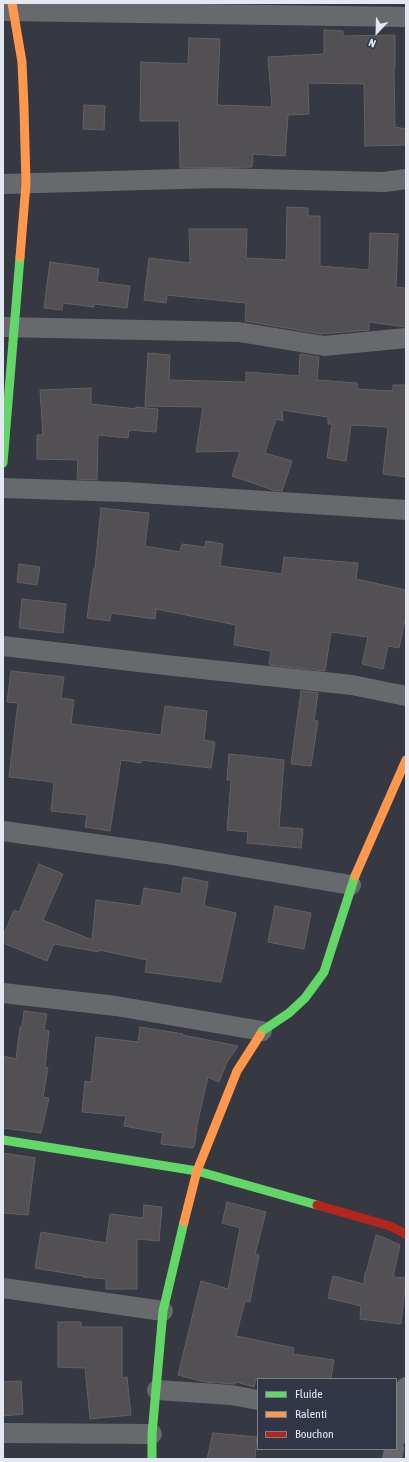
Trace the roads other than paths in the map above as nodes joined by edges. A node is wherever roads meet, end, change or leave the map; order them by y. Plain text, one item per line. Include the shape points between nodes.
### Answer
1 (10, 8) edge
2 (406, 17) edge
3 (406, 179) edge
4 (3, 184) edge
5 (26, 184) junction
6 (9, 327) edge
7 (406, 338) edge
8 (3, 463) edge
9 (3, 488) edge
10 (406, 510) edge
11 (3, 646) edge
12 (406, 696) edge
13 (406, 760) edge
14 (3, 831) edge
15 (351, 886) junction
16 (3, 993) edge
17 (262, 1031) junction
18 (3, 1140) edge
19 (197, 1171) junction
20 (406, 1234) edge
21 (3, 1288) edge
22 (163, 1311) junction
23 (406, 1387) edge
24 (157, 1390) junction
25 (257, 1400) edge
26 (397, 1427) edge
27 (3, 1433) edge
28 (152, 1434) junction
29 (152, 1459) edge

1 - 2 street
1 - 5 street via 22,62
3 - 5 street via 384,182 216,178
4 - 5 street
5 - 6 street
6 - 7 street via 239,332 324,346
6 - 8 street
9 - 10 street via 125,492
11 - 12 street via 352,685
13 - 15 street
14 - 15 street via 166,854
15 - 17 street via 324,972 305,998 289,1013
16 - 17 street via 116,1006
17 - 19 street via 237,1071
18 - 19 street
19 - 20 street via 390,1226
19 - 22 street
21 - 22 street
22 - 24 street
23 - 26 street
24 - 25 street via 231,1395
24 - 28 street
27 - 28 street
28 - 29 street

